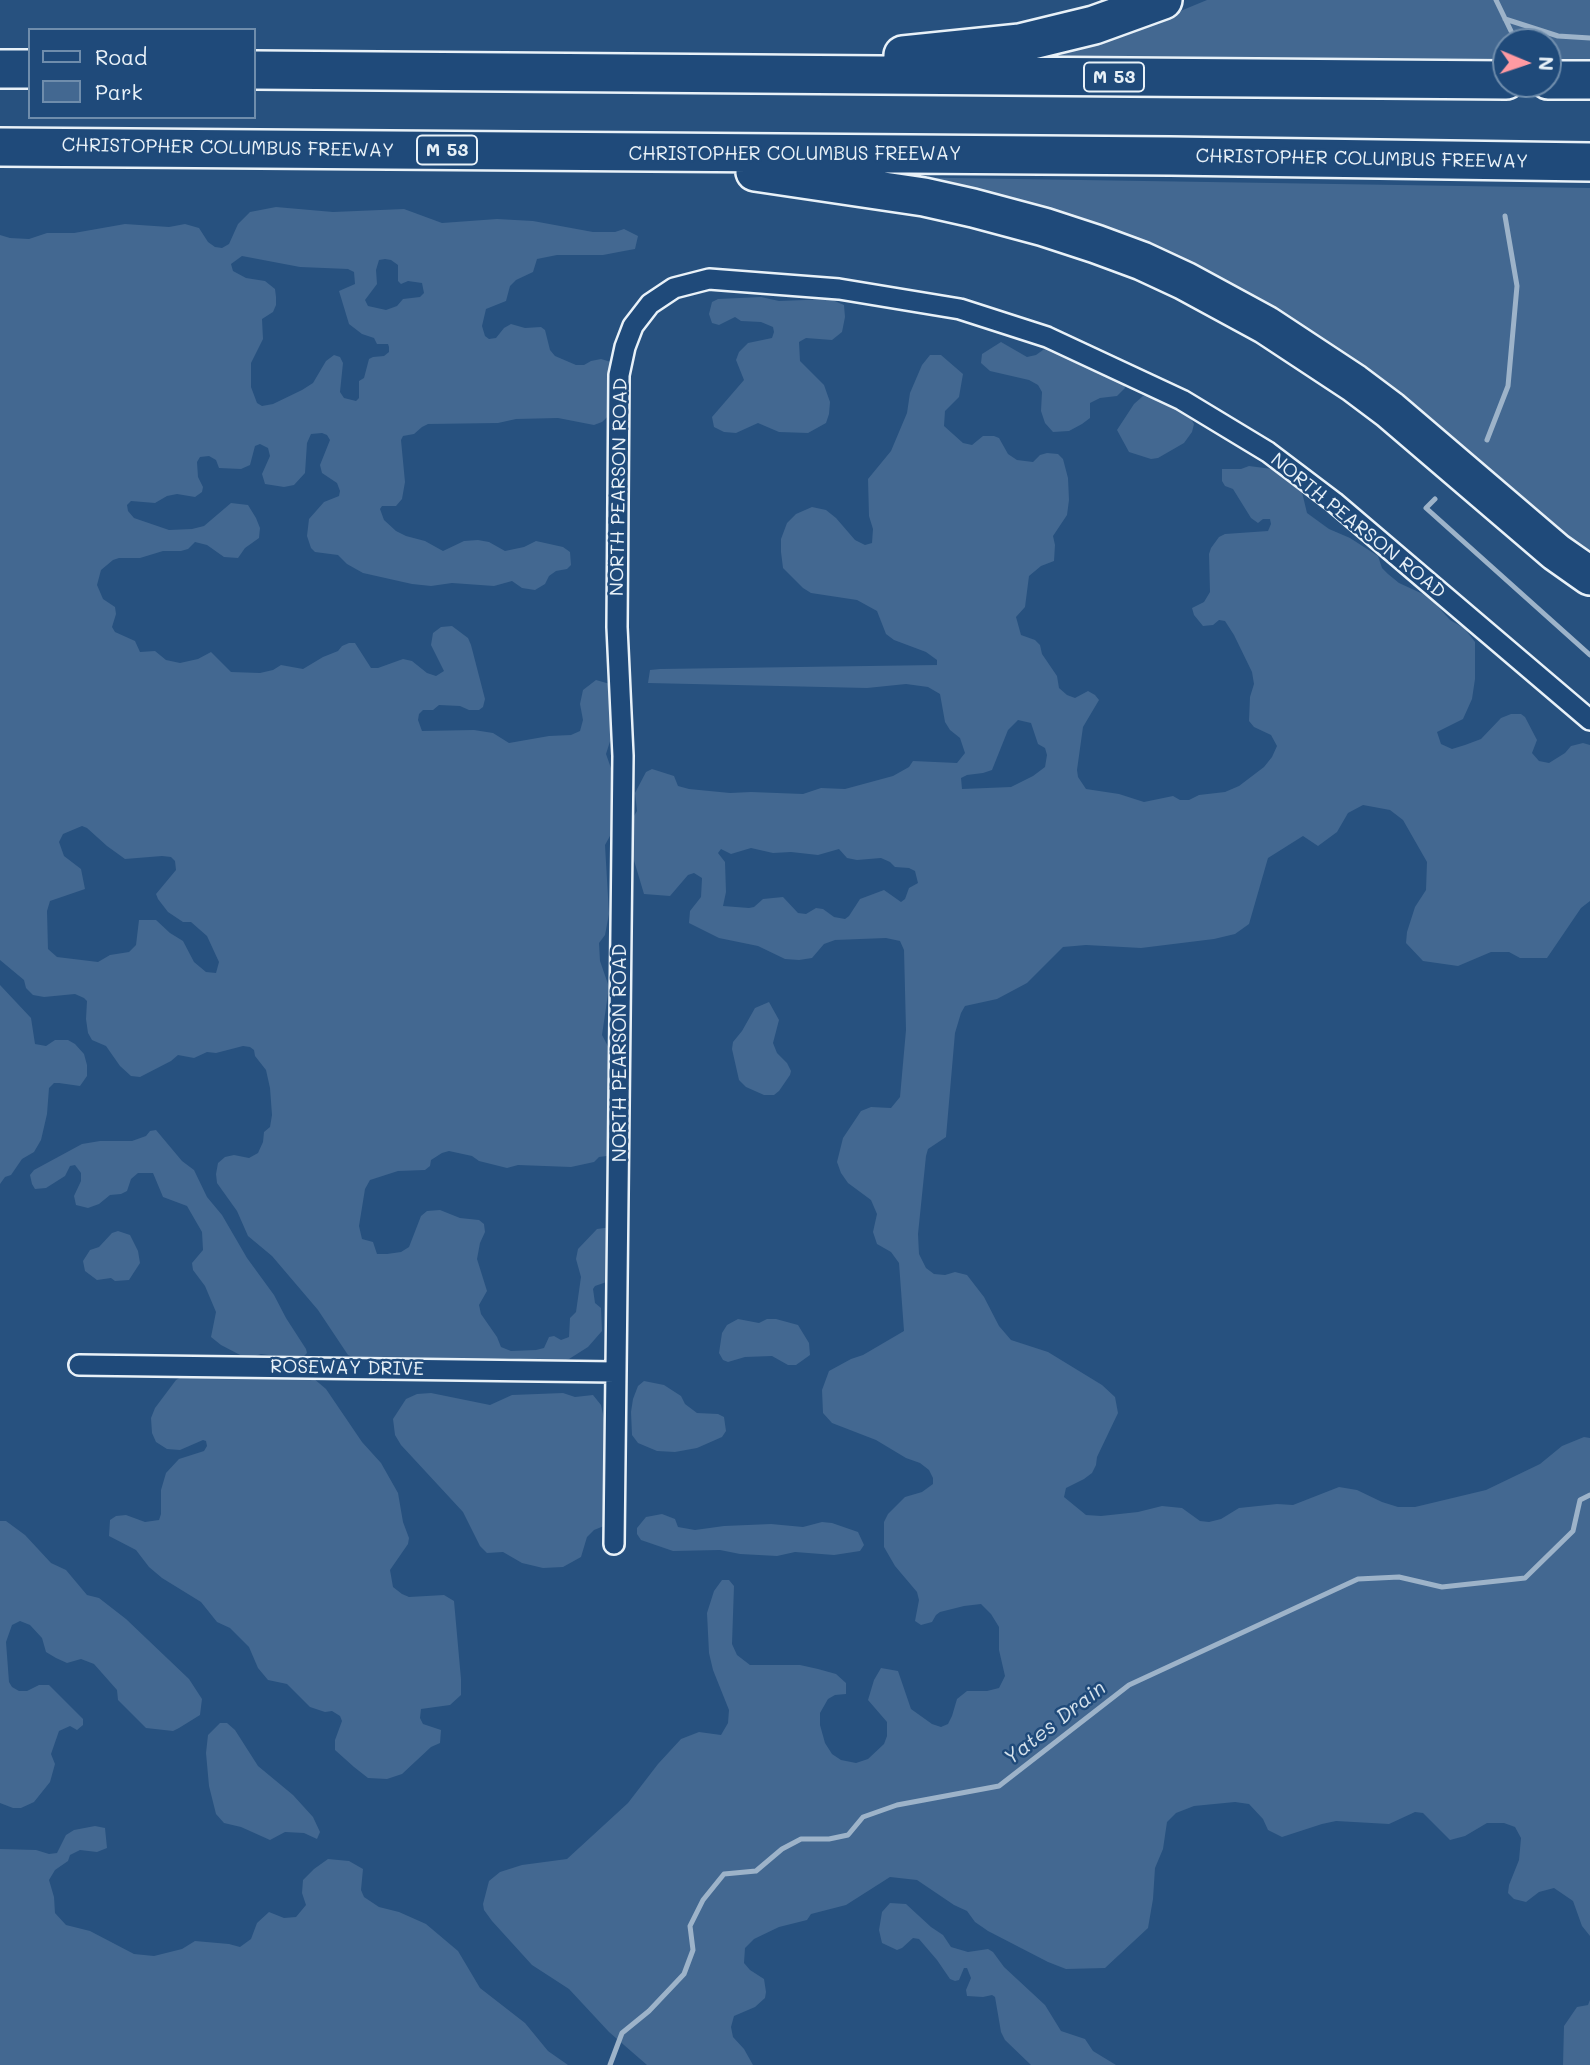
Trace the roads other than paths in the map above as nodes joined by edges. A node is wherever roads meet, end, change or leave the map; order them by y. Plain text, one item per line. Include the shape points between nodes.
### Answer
1 (1163, 0) edge
2 (0, 69) edge
3 (28, 69) edge
4 (256, 71) edge
5 (721, 74) junction
6 (1492, 80) edge
7 (1562, 80) edge
8 (1590, 80) edge
9 (0, 147) edge
10 (626, 153) junction
11 (1590, 162) edge
12 (1590, 576) edge
13 (1590, 720) edge
14 (79, 1366) dead end
15 (615, 1372) junction
16 (614, 1544) dead end

1 - 5 highway via 1094,25 1020,43
2 - 3 highway
4 - 5 highway, M 53
5 - 6 highway, M 53
7 - 8 highway
9 - 10 highway, CHRISTOPHER COLUMBUS FREEWAY / M 53
10 - 11 highway, CHRISTOPHER COLUMBUS FREEWAY / M 53
10 - 12 highway via 924,197 1044,227 1142,261 1223,300 1312,353 1399,418
13 - 15 street, NORTH PEARSON ROAD via 1334,502 1268,452 1182,400 1047,337 960,309 839,289 709,279 674,288 650,304 625,347 620,375 617,626 623,756
14 - 15 street, ROSEWAY DRIVE
15 - 16 street, NORTH PEARSON ROAD

